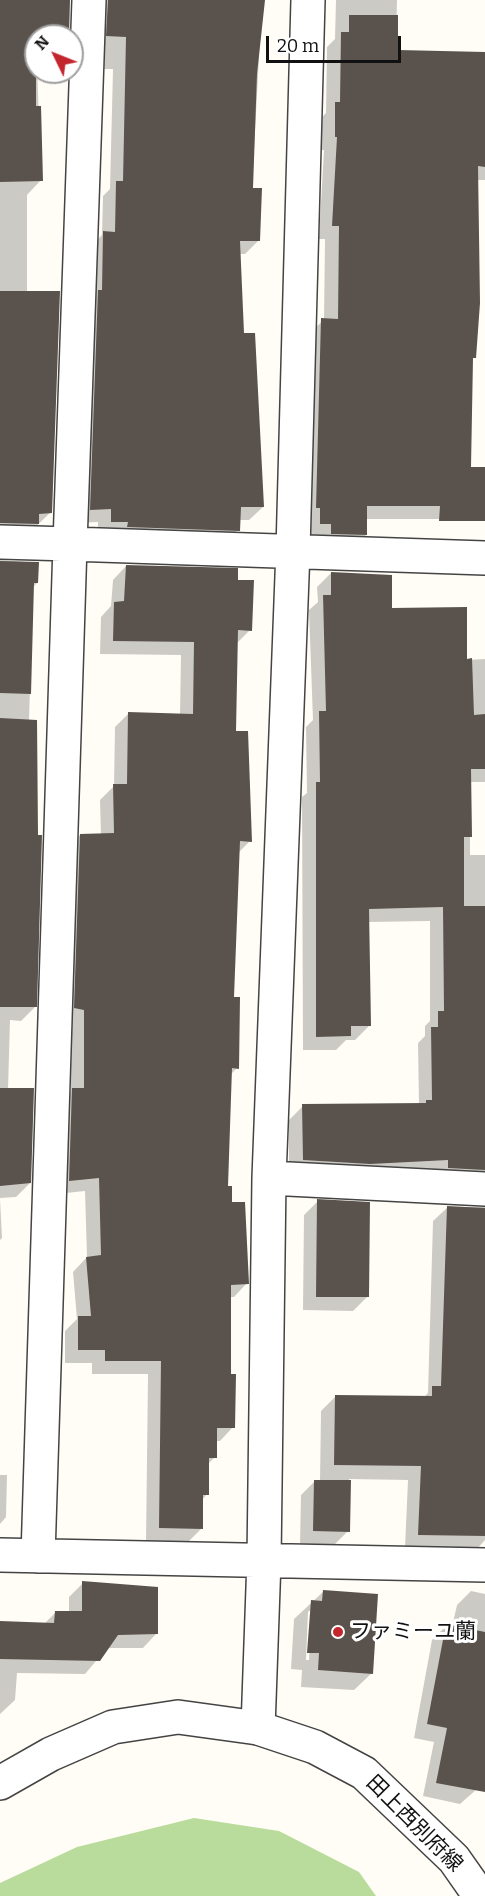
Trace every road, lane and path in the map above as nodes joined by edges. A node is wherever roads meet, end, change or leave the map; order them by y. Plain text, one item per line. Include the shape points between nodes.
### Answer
1 (89, 0) edge
2 (308, 0) edge
3 (0, 542) edge
4 (70, 544) junction
5 (293, 550) junction
6 (485, 558) edge
7 (269, 1179) junction
8 (485, 1189) edge
9 (0, 1555) edge
10 (38, 1556) junction
11 (264, 1560) junction
12 (485, 1565) edge
13 (258, 1728) junction
14 (0, 1782) edge
15 (480, 1896) edge

1 - 4 street
2 - 5 street
3 - 4 street
4 - 5 street
4 - 10 street
5 - 6 street
5 - 7 street
7 - 8 street
7 - 11 street
9 - 10 street
10 - 11 street
11 - 12 street
11 - 13 street
13 - 14 street, 田上西別府線 via 178,1717 113,1727
13 - 15 street, 田上西別府線 via 315,1747 364,1773 454,1858

